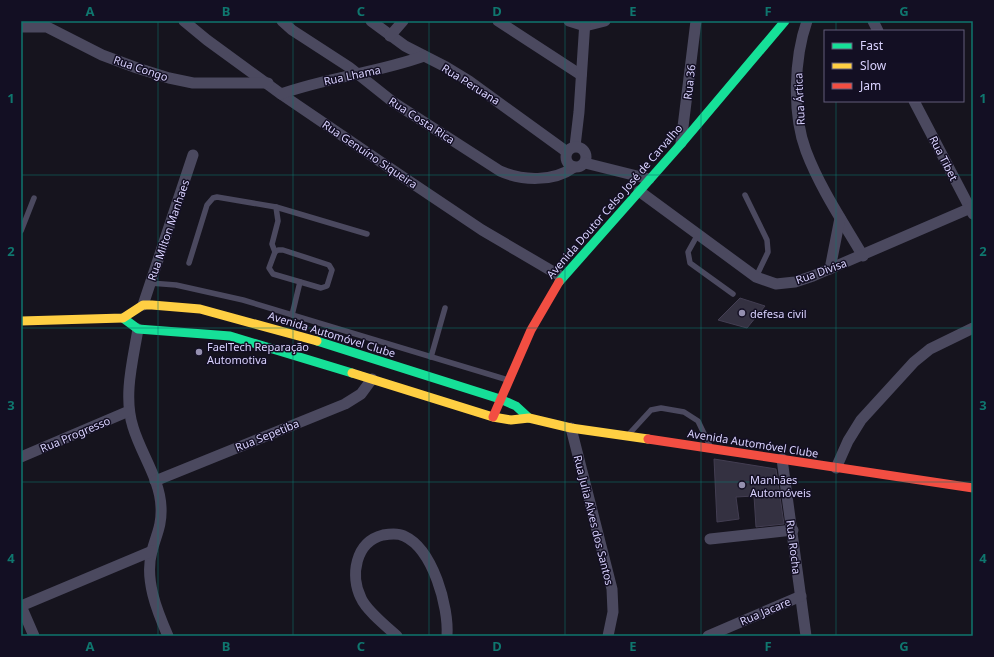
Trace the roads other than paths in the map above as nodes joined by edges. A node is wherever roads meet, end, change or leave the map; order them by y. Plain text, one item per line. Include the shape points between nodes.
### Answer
1 (184, 21) edge
2 (282, 21) edge
3 (371, 21) edge
4 (403, 21) edge
5 (498, 21) edge
6 (569, 21) edge
7 (605, 21) edge
8 (696, 21) edge
9 (785, 21) edge
10 (807, 21) edge
11 (873, 21) edge
12 (585, 24) edge
13 (21, 27) edge
14 (878, 30) edge
15 (390, 36) junction
16 (424, 56) junction
17 (358, 74) junction
18 (581, 75) junction
19 (268, 83) junction
20 (281, 94) junction
21 (915, 102) edge
22 (681, 144) junction
23 (571, 149) junction
24 (193, 155) dead end
25 (579, 165) junction
26 (649, 179) junction
27 (639, 191) junction
28 (745, 195) dead end
29 (34, 198) dead end
30 (276, 206) junction
31 (972, 210) edge
32 (840, 218) junction
33 (21, 231) edge
34 (367, 234) dead end
35 (698, 234) junction
36 (275, 252) junction
37 (863, 256) junction
38 (189, 263) dead end
39 (830, 269) junction
40 (562, 277) junction
41 (756, 277) junction
42 (300, 282) junction
43 (150, 283) junction
44 (733, 294) dead end
45 (143, 305) junction
46 (445, 308) dead end
47 (292, 315) junction
48 (123, 318) junction
49 (21, 321) edge
50 (973, 328) edge
51 (138, 329) junction
52 (283, 330) junction
53 (277, 349) junction
54 (431, 357) junction
55 (392, 365) junction
56 (372, 379) junction
57 (508, 380) junction
58 (500, 399) junction
59 (129, 411) junction
60 (493, 418) junction
61 (529, 418) junction
62 (571, 428) junction
63 (627, 436) junction
64 (711, 448) junction
65 (21, 457) edge
66 (782, 459) junction
67 (836, 468) junction
68 (155, 481) junction
69 (973, 488) edge
70 (793, 530) junction
71 (710, 539) dead end
72 (152, 552) junction
73 (801, 596) junction
74 (21, 606) edge
75 (34, 636) edge
76 (168, 636) edge
77 (397, 636) edge
78 (447, 636) edge
79 (608, 636) edge
80 (708, 636) edge
81 (806, 636) edge

1 - 19 street, Rua Genuíno Siqueira
2 - 17 street, Rua Costa Rica
3 - 15 street, Rua Peruana
4 - 15 street
5 - 18 street
6 - 12 street
7 - 12 street
8 - 22 street, Rua 36
9 - 22 main road, Avenida Doutor Celso José de Carvalho
10 - 32 street, Rua Ártica via 796,78 799,124 810,161
11 - 14 street
12 - 18 street
13 - 19 street, Rua Congo via 47,27 102,55 169,78 193,83
15 - 16 street, Rua Peruana
16 - 17 street, Rua Lhama
16 - 23 street, Rua Peruana via 469,81
17 - 20 street, Rua Lhama
17 - 25 street, Rua Costa Rica via 393,102 500,172 511,176 536,178 564,173
18 - 23 street via 579,112
19 - 20 street, Rua Genuíno Siqueira
20 - 40 street, Rua Genuíno Siqueira via 482,230
21 - 31 street, Rua Tibet
22 - 26 main road, Avenida Doutor Celso José de Carvalho
23 - 25 street via 567,161
23 - 25 street via 581,147 585,151 587,157
24 - 43 street, Rua Milton Manhaes
25 - 26 street
26 - 27 main road, Avenida Doutor Celso José de Carvalho
27 - 35 street, Rua Divisa
27 - 40 main road, Avenida Doutor Celso José de Carvalho
28 - 41 lane via 767,240 768,252
29 - 33 lane
30 - 34 lane
30 - 36 lane via 278,221 272,244
30 - 38 lane via 222,196 213,198 207,205
31 - 37 street, Rua Divisa
32 - 37 street, Rua Ártica
32 - 39 street
35 - 41 street, Rua Divisa
35 - 44 lane via 688,252 690,263
36 - 42 lane via 270,271
36 - 42 lane via 283,250 331,267 329,281 324,289
37 - 39 street, Rua Divisa
39 - 41 street, Rua Divisa via 795,282 776,284
40 - 57 main road, Avenida Doutor Celso José de Carvalho via 545,303
42 - 47 lane
43 - 45 street, Rua Milton Manhaes
43 - 47 lane via 199,289
45 - 48 main road
45 - 52 main road, Avenida Automóvel Clube via 200,309
46 - 54 lane
47 - 54 lane
48 - 49 main road
48 - 51 main road
50 - 67 street via 930,349 914,362 861,420 848,440
51 - 53 main road, Avenida Automóvel Clube via 230,336
51 - 59 street via 130,381
52 - 53 main road
52 - 55 main road, Avenida Automóvel Clube
53 - 56 main road, Avenida Automóvel Clube
54 - 57 lane
55 - 56 main road via 380,370
55 - 58 main road, Avenida Automóvel Clube
56 - 60 main road, Avenida Automóvel Clube
56 - 68 street, Rua Sepetiba via 361,394 344,404
57 - 58 main road, Avenida Doutor Celso José de Carvalho
58 - 60 main road, Avenida Doutor Celso José de Carvalho
58 - 61 main road, Avenida Automóvel Clube via 516,406
59 - 65 street, Rua Progresso
59 - 68 street
60 - 61 main road, Avenida Automóvel Clube
61 - 62 main road, Avenida Automóvel Clube
62 - 63 main road, Avenida Automóvel Clube
62 - 79 street, Rua Julia Alves dos Santos via 612,589 613,612
63 - 64 main road, Avenida Automóvel Clube
63 - 64 lane via 651,410 661,408 684,412 698,420
64 - 66 main road, Avenida Automóvel Clube
66 - 67 main road, Avenida Automóvel Clube
66 - 70 street, Rua Rocha
67 - 69 main road, Avenida Automóvel Clube
68 - 72 street via 160,500 160,522
70 - 71 street
70 - 73 street, Rua Rocha
72 - 74 street
72 - 76 street via 151,581 158,612
73 - 80 street, Rua Jacare
73 - 81 street, Rua Rocha
74 - 75 street
77 - 78 street via 362,600 356,585 355,569 366,544 389,533 404,536 426,559 438,584 446,613

